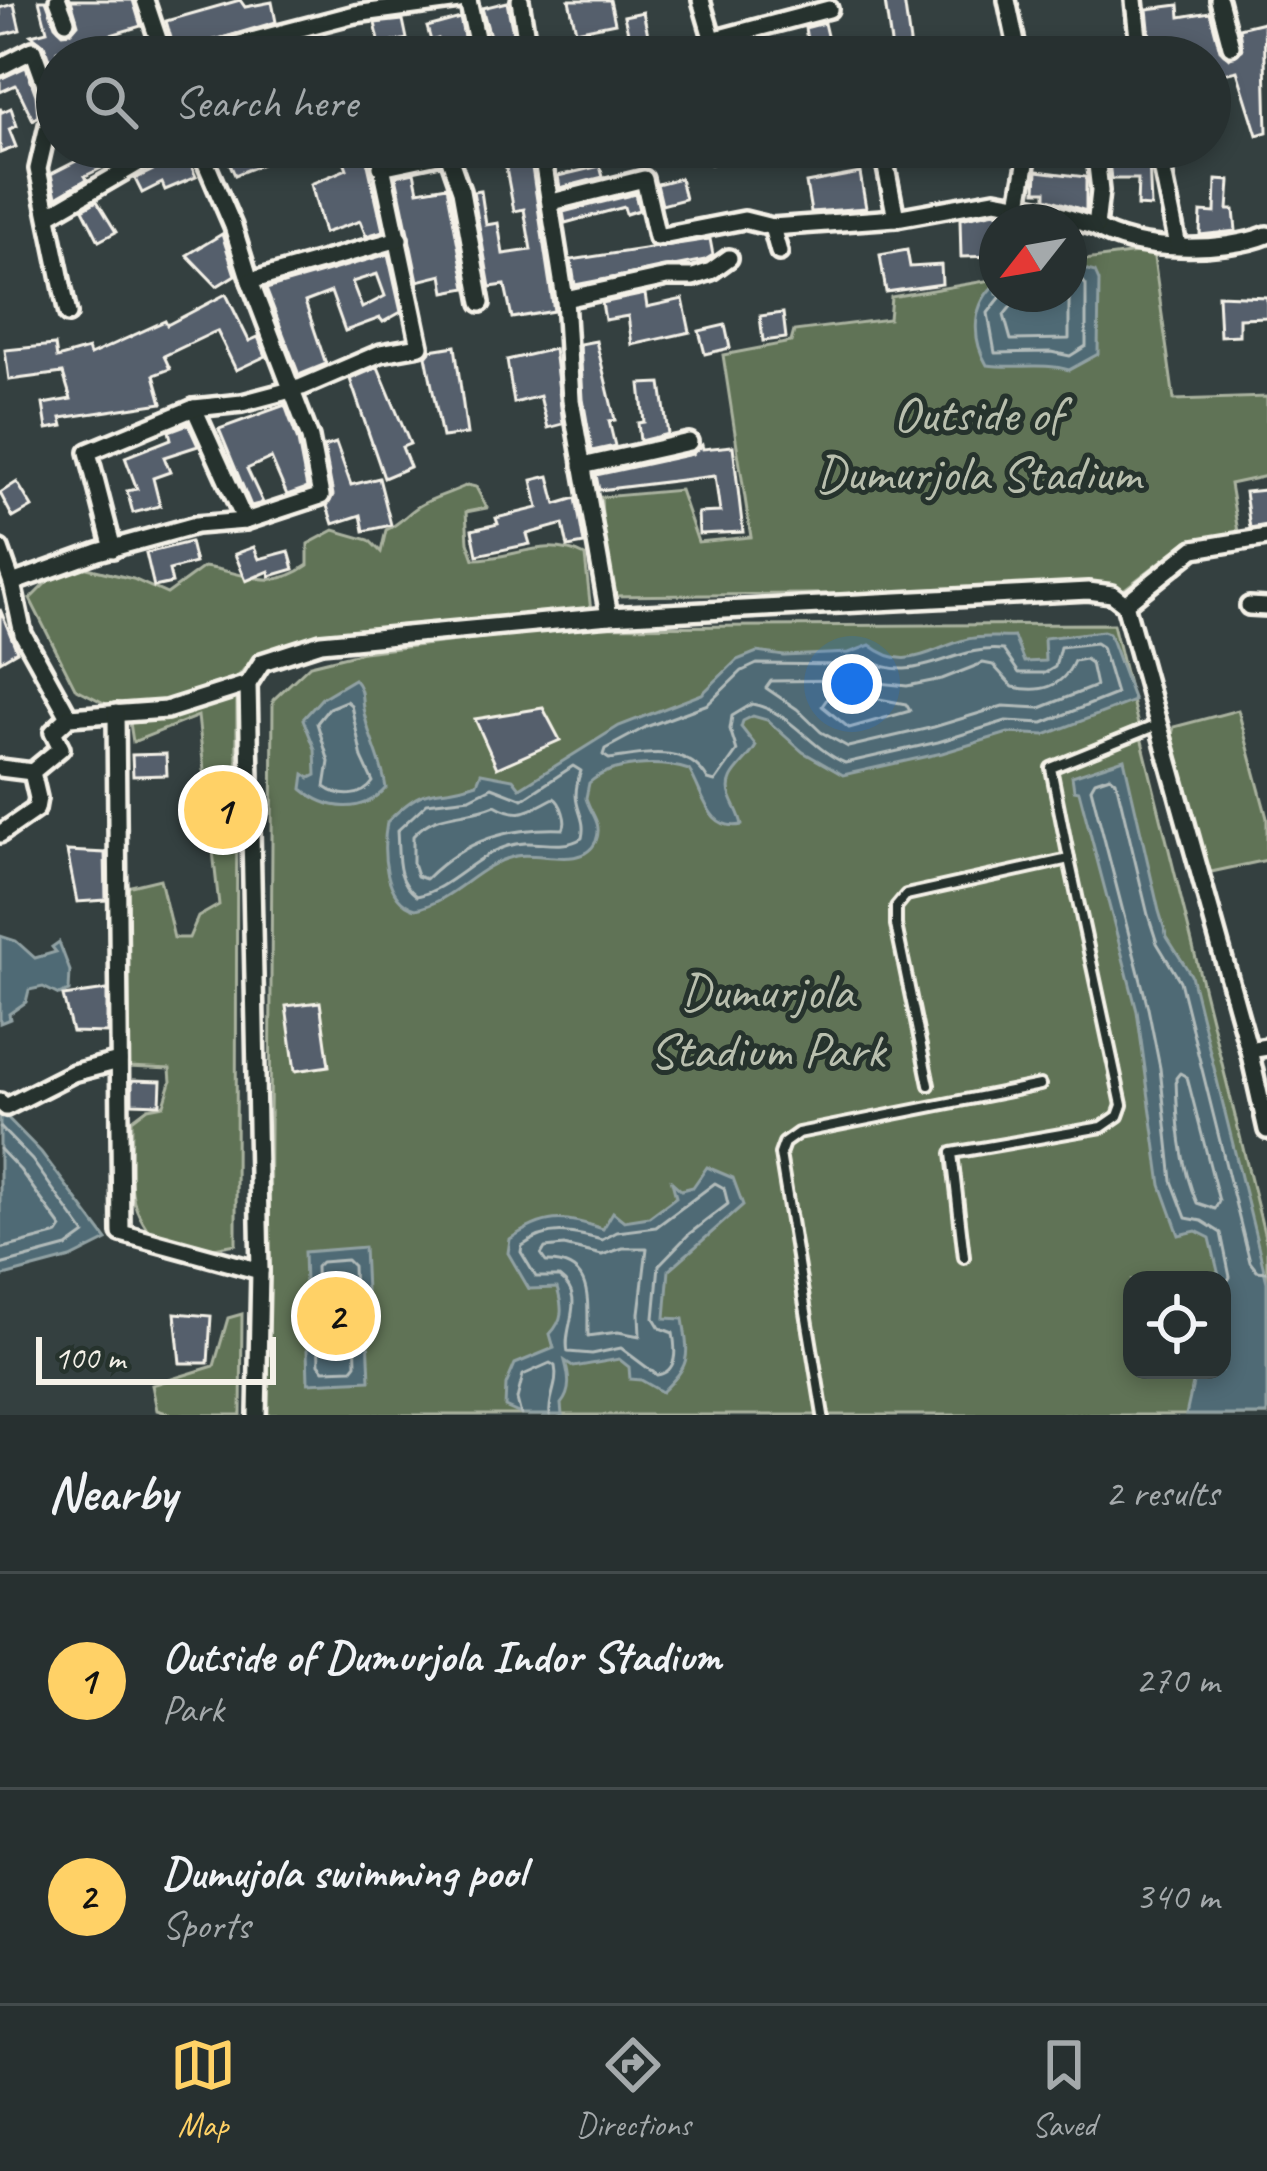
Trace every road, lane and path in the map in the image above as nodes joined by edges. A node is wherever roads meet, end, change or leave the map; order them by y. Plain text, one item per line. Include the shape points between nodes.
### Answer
1 (58, 0) edge
2 (145, 0) edge
3 (459, 0) edge
4 (468, 0) edge
5 (520, 0) edge
6 (701, 0) edge
7 (1007, 0) edge
8 (1134, 0) edge
9 (1219, 0) edge
10 (829, 9) dead end
11 (67, 21) dead end
12 (157, 36) edge
13 (271, 36) edge
14 (476, 36) edge
15 (526, 36) edge
16 (711, 36) edge
17 (727, 36) edge
18 (1015, 36) edge
19 (1138, 36) edge
20 (1228, 36) edge
21 (36, 58) edge
22 (0, 67) edge
23 (38, 168) edge
24 (130, 168) edge
25 (208, 168) edge
26 (381, 168) edge
27 (453, 168) edge
28 (546, 168) edge
29 (886, 168) edge
30 (1025, 168) edge
31 (1097, 168) edge
32 (1162, 168) edge
33 (553, 202) junction
34 (1019, 204) joint
35 (49, 215) junction
36 (896, 218) junction
37 (1087, 224) edge
38 (772, 227) junction
39 (1096, 227) junction
40 (1267, 235) edge
41 (399, 238) junction
42 (1178, 246) junction
43 (779, 252) dead end
44 (729, 258) dead end
45 (250, 281) junction
46 (565, 298) junction
47 (481, 303) dead end
48 (68, 314) dead end
49 (289, 390) junction
50 (194, 408) junction
51 (689, 442) dead end
52 (582, 466) junction
53 (245, 521) junction
54 (1267, 537) edge
55 (0, 549) edge
56 (113, 549) junction
57 (12, 583) junction
58 (1125, 604) junction
59 (1249, 606) dead end
60 (1267, 607) edge
61 (609, 616) junction
62 (248, 684) junction
63 (116, 713) junction
64 (69, 717) junction
65 (1159, 725) junction
66 (0, 768) edge
67 (32, 772) junction
68 (0, 834) edge
69 (1069, 859) junction
70 (1267, 1047) edge
71 (1249, 1050) junction
72 (119, 1060) junction
73 (1040, 1084) dead end
74 (929, 1085) dead end
75 (0, 1102) edge
76 (1267, 1130) edge
77 (964, 1257) dead end
78 (260, 1271) junction
79 (257, 1415) edge
80 (823, 1415) edge

1 - 11 street
2 - 12 street
3 - 13 street
4 - 14 street
5 - 15 street
6 - 16 street
7 - 18 street
8 - 19 street
9 - 20 street
10 - 17 street
21 - 22 street via 33,50
23 - 35 street
24 - 35 street
25 - 45 street
26 - 41 street
27 - 47 street
28 - 33 street
29 - 36 street
30 - 34 street
31 - 39 street
32 - 42 street
33 - 38 street via 644,179 657,237 744,220
33 - 46 street
34 - 36 street via 967,202
35 - 48 street
36 - 38 street
37 - 39 street
38 - 43 street
39 - 42 street via 1111,238
40 - 42 street
41 - 45 street
41 - 49 street via 420,346
44 - 46 street via 693,277
45 - 49 street
46 - 52 street
49 - 50 street
49 - 53 street via 310,438 321,496
50 - 53 street
50 - 56 street via 88,452
51 - 52 street
52 - 61 street
53 - 56 street via 196,525
54 - 58 street via 1194,549
55 - 57 street
56 - 57 street
57 - 64 street via 23,634
58 - 61 street via 1088,591
58 - 65 street
59 - 60 street
61 - 62 street via 321,643 262,662
62 - 63 street via 166,710
62 - 78 street
63 - 64 street
63 - 72 street
64 - 67 street via 53,732 61,748
65 - 69 lane via 1052,768
65 - 71 street
66 - 67 street
67 - 68 street via 36,809
69 - 74 lane via 906,895 896,907
69 - 77 lane via 1122,1105 1102,1127 952,1154
70 - 71 street
71 - 76 street
72 - 75 street via 6,1107
72 - 78 street via 121,1233
73 - 80 lane via 798,1133 784,1143
78 - 79 street

